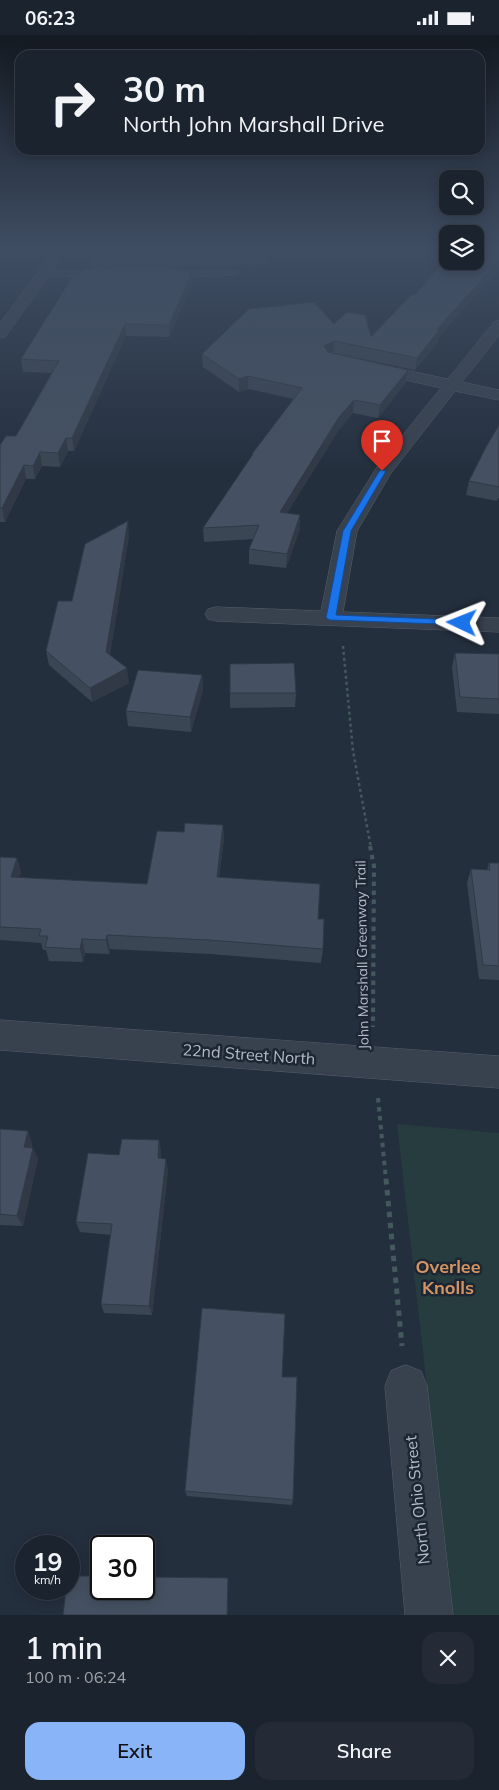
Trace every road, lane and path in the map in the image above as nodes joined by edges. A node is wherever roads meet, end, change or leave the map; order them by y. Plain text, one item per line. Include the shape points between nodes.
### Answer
1 (499, 325) edge
2 (352, 364) edge
3 (452, 385) junction
4 (499, 395) edge
5 (216, 615) dead end
6 (330, 618) junction
7 (499, 625) edge
8 (0, 1035) edge
9 (375, 1064) junction
10 (499, 1072) edge
11 (406, 1386) joint
12 (429, 1615) edge

1 - 3 street
2 - 3 street
3 - 4 street
3 - 6 street via 382,471 347,531
5 - 6 street
6 - 7 street
6 - 9 path, John Marshall Greenway Trail via 343,646 353,751 374,866 372,1023
8 - 9 street, 22nd Street North
9 - 10 street, 22nd Street North
9 - 11 path, John Marshall Greenway Trail
11 - 12 street, North Ohio Street

